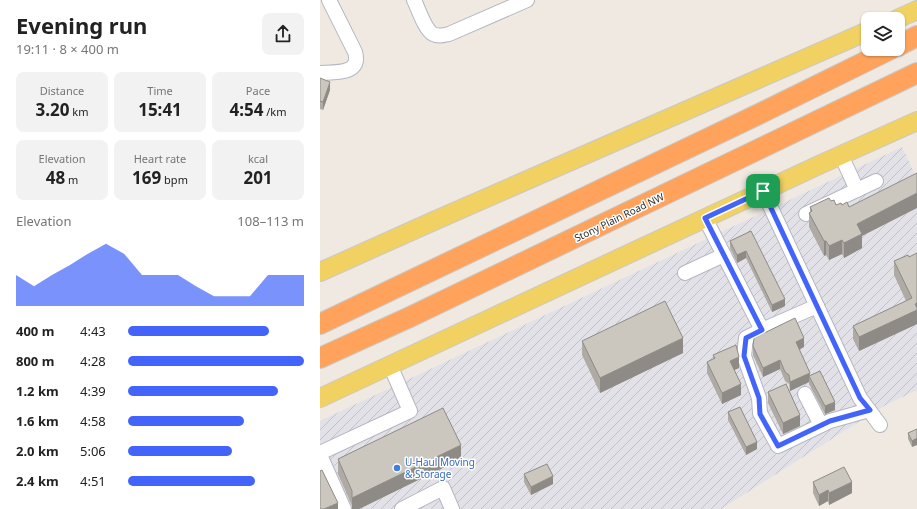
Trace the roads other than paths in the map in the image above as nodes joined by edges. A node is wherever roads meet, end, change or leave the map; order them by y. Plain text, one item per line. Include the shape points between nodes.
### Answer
1 (329, 0) edge
2 (414, 0) edge
3 (527, 0) edge
4 (917, 10) edge
5 (905, 15) edge
6 (861, 34) edge
7 (917, 36) edge
8 (905, 42) edge
9 (877, 56) edge
10 (320, 73) edge
11 (917, 73) edge
12 (917, 121) edge
13 (841, 155) junction
14 (876, 181) dead end
15 (857, 190) junction
16 (763, 191) junction
17 (806, 214) dead end
18 (705, 218) junction
19 (724, 255) junction
20 (320, 272) edge
21 (685, 273) dead end
22 (817, 306) junction
23 (320, 324) edge
24 (762, 330) junction
25 (320, 358) edge
26 (390, 365) junction
27 (774, 392) edge
28 (805, 394) dead end
29 (320, 398) edge
30 (759, 398) junction
31 (870, 410) junction
32 (880, 424) dead end
33 (821, 426) junction
34 (320, 454) edge
35 (423, 504) edge
36 (344, 509) edge
37 (402, 509) edge
38 (452, 509) edge

1 - 10 street via 357,61 349,70
2 - 3 street via 429,31 441,36
4 - 5 main road
6 - 20 main road
7 - 8 highway
9 - 23 highway
11 - 25 highway, Stony Plain Road NW
12 - 13 main road
13 - 15 street
13 - 16 main road
14 - 15 street
15 - 17 street
16 - 18 main road
16 - 22 street
18 - 19 street
18 - 26 main road
19 - 21 street
19 - 24 street
22 - 24 street
22 - 31 street via 860,398
24 - 30 street via 746,338 744,356
26 - 29 main road
26 - 34 street via 410,411
27 - 30 street
28 - 33 street
30 - 33 street via 760,414 778,446
31 - 32 street
31 - 33 street
34 - 36 street
35 - 37 street
35 - 38 street via 443,488

